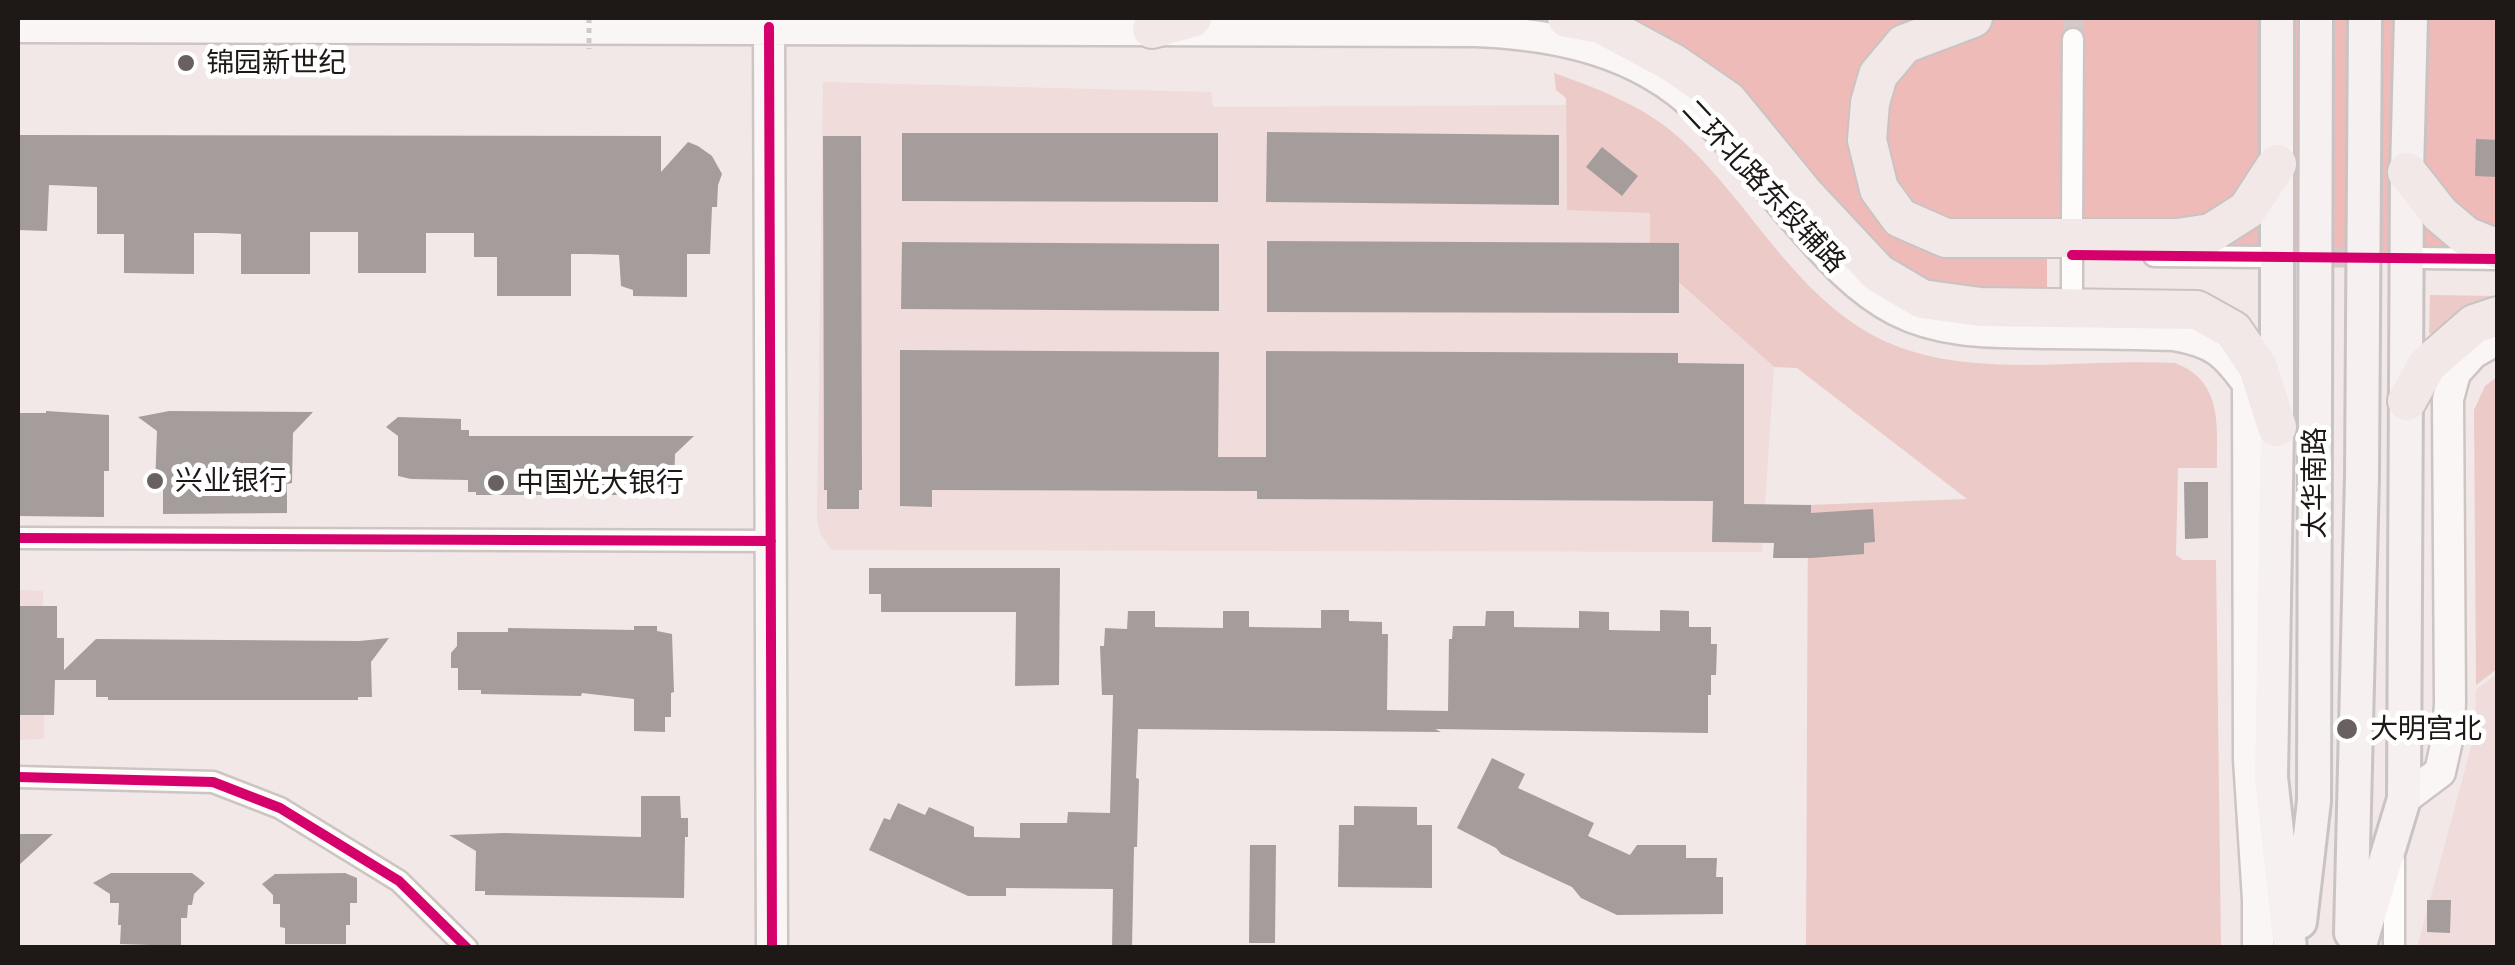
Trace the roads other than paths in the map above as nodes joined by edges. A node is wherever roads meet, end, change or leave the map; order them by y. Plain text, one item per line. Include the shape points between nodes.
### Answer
1 (1192, 18) edge
2 (1567, 18) edge
3 (1973, 18) edge
4 (2277, 18) edge
5 (2316, 18) edge
6 (2365, 18) edge
7 (2411, 18) edge
8 (18, 28) edge
9 (769, 28) junction
10 (1152, 29) junction
11 (2073, 39) tunnel mouth
12 (2277, 164) junction
13 (2407, 172) junction
14 (2072, 222) dead end
15 (2498, 249) edge
16 (2262, 257) tunnel mouth
17 (2422, 258) tunnel mouth
18 (2498, 259) edge
19 (2072, 293) dead end
20 (2498, 316) edge
21 (2498, 339) edge
22 (2406, 401) junction
23 (2277, 427) junction
24 (18, 538) edge
25 (771, 542) junction
26 (18, 777) edge
27 (2399, 814) junction
28 (467, 948) edge
29 (772, 948) edge
30 (2258, 948) edge
31 (2294, 948) edge
32 (2351, 948) edge
33 (2359, 948) edge
34 (2394, 948) edge

1 - 10 highway
2 - 23 highway via 1601,24 1728,101 1878,273 1922,299 1980,308 2197,310 2233,330 2258,366
3 - 12 highway via 1904,44 1878,74 1867,140 1879,189 1900,218 1946,238 2178,238 2211,233 2247,210
4 - 12 main road
5 - 31 main road, 太华南路 via 2314,801
6 - 32 main road, 太华南路
7 - 13 main road
8 - 9 main road, 二环北路东段辅路
9 - 10 main road, 二环北路东段辅路
9 - 25 main road
10 - 30 main road, 二环北路东段辅路 via 1524,33 1598,50 1655,77 1696,107 1838,268 1896,310 1975,332 2174,334 2202,340 2230,359 2248,384 2249,759
11 - 14 street
12 - 23 main road
13 - 15 highway via 2466,236
13 - 22 main road
16 - 19 street via 2072,255
17 - 18 street
20 - 22 highway via 2474,324 2428,365
21 - 27 main road via 2455,373 2448,399 2448,736 2440,772
22 - 27 main road
23 - 31 main road via 2271,777
24 - 25 street
25 - 29 main road
26 - 28 street via 213,782 280,808 399,881
27 - 33 main road
27 - 34 street

